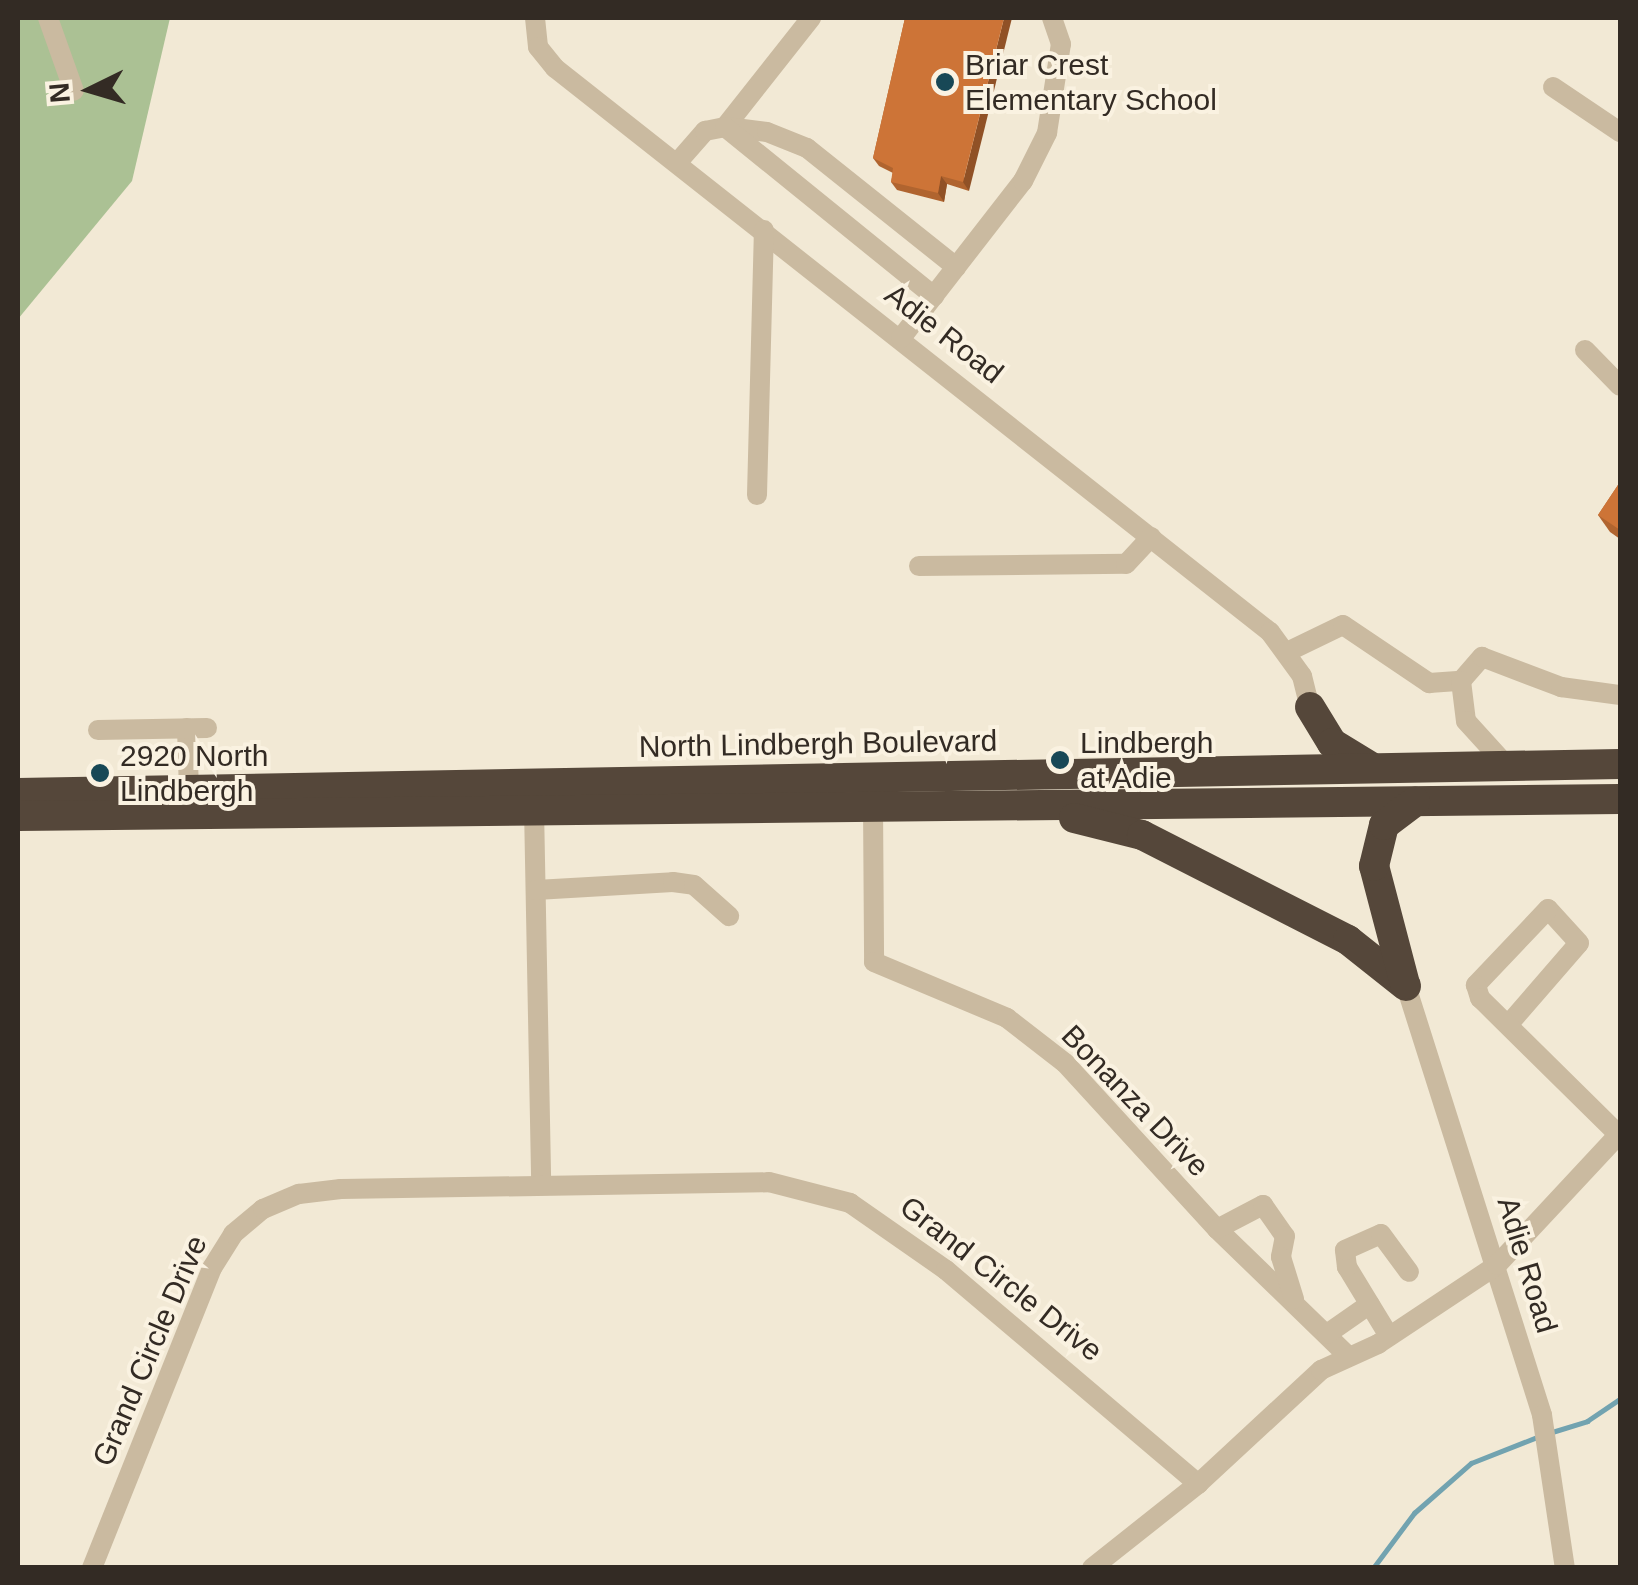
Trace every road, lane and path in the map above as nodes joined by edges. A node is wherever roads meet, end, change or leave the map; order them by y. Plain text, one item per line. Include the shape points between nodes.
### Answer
1 (48, 18) edge
2 (535, 18) edge
3 (811, 18) edge
4 (1052, 18) edge
5 (1553, 87) dead end
6 (74, 91) dead end
7 (725, 127) junction
8 (1620, 132) edge
9 (677, 162) junction
10 (764, 230) junction
11 (956, 267) junction
12 (934, 296) junction
13 (900, 338) junction
14 (1585, 350) dead end
15 (1620, 386) edge
16 (757, 495) dead end
17 (1151, 536) junction
18 (919, 566) dead end
19 (1288, 652) junction
20 (1460, 680) junction
21 (1620, 694) edge
22 (1310, 707) junction
23 (98, 730) dead end
24 (1620, 764) edge
25 (1506, 765) junction
26 (1372, 768) junction
27 (1268, 770) junction
28 (189, 790) junction
29 (18, 793) edge
30 (1620, 798) edge
31 (1416, 802) junction
32 (873, 804) junction
33 (534, 808) junction
34 (1037, 808) junction
35 (18, 816) edge
36 (536, 890) junction
37 (728, 916) dead end
38 (1406, 986) junction
39 (1508, 1025) junction
40 (1620, 1134) edge
41 (541, 1184) junction
42 (1216, 1230) junction
43 (1496, 1266) junction
44 (1408, 1272) dead end
45 (1294, 1299) junction
46 (1370, 1304) junction
47 (1327, 1334) junction
48 (1390, 1336) junction
49 (1347, 1355) junction
50 (1198, 1484) junction
51 (92, 1568) edge
52 (1092, 1568) edge
53 (1565, 1568) edge

1 - 6 street
2 - 9 street, Adie Road via 538,47 555,68
3 - 7 street
4 - 11 street via 1061,44 1059,90 1047,134 1023,181
5 - 8 street
7 - 9 street via 705,131
7 - 11 street via 767,132 807,148
7 - 12 street
9 - 10 street, Adie Road
10 - 13 street, Adie Road
10 - 16 street
11 - 12 street
12 - 13 street
13 - 17 street, Adie Road
14 - 15 street
17 - 18 street via 1126,564
17 - 19 street, Adie Road
19 - 20 street via 1343,625 1416,677
19 - 22 street, Adie Road
20 - 21 street via 1482,656 1561,686
20 - 25 street via 1466,722
22 - 26 highway via 1332,744
22 - 27 highway via 1303,744
23 - 28 street via 197,728
24 - 25 highway, North Lindbergh Boulevard
25 - 26 highway, North Lindbergh Boulevard
26 - 27 highway, North Lindbergh Boulevard
27 - 28 highway, North Lindbergh Boulevard
28 - 29 highway, North Lindbergh Boulevard
30 - 31 highway, North Lindbergh Boulevard
31 - 34 highway, North Lindbergh Boulevard
31 - 38 highway via 1384,825 1374,866
32 - 33 highway, North Lindbergh Boulevard
32 - 34 highway, North Lindbergh Boulevard
32 - 42 street, Bonanza Drive via 874,962 1006,1018 1065,1063
33 - 35 highway, North Lindbergh Boulevard
33 - 36 street
34 - 38 highway via 1142,835 1348,940
36 - 37 street via 672,882 694,885
36 - 41 street
38 - 43 street, Adie Road
39 - 39 street via 1476,985 1548,908 1579,942
39 - 40 street
40 - 43 street
41 - 50 street, Grand Circle Drive via 769,1182 850,1203 974,1292
41 - 51 street, Grand Circle Drive via 299,1194 248,1220 212,1268
42 - 45 street, Bonanza Drive
42 - 45 street via 1264,1205 1286,1236 1281,1256
43 - 48 street
43 - 53 street, Adie Road via 1549,1444
44 - 46 street via 1381,1234 1352,1243 1344,1258
45 - 47 street, Bonanza Drive
46 - 47 street
46 - 48 street
47 - 49 street, Bonanza Drive
48 - 49 street
49 - 50 street via 1320,1370
50 - 52 street

